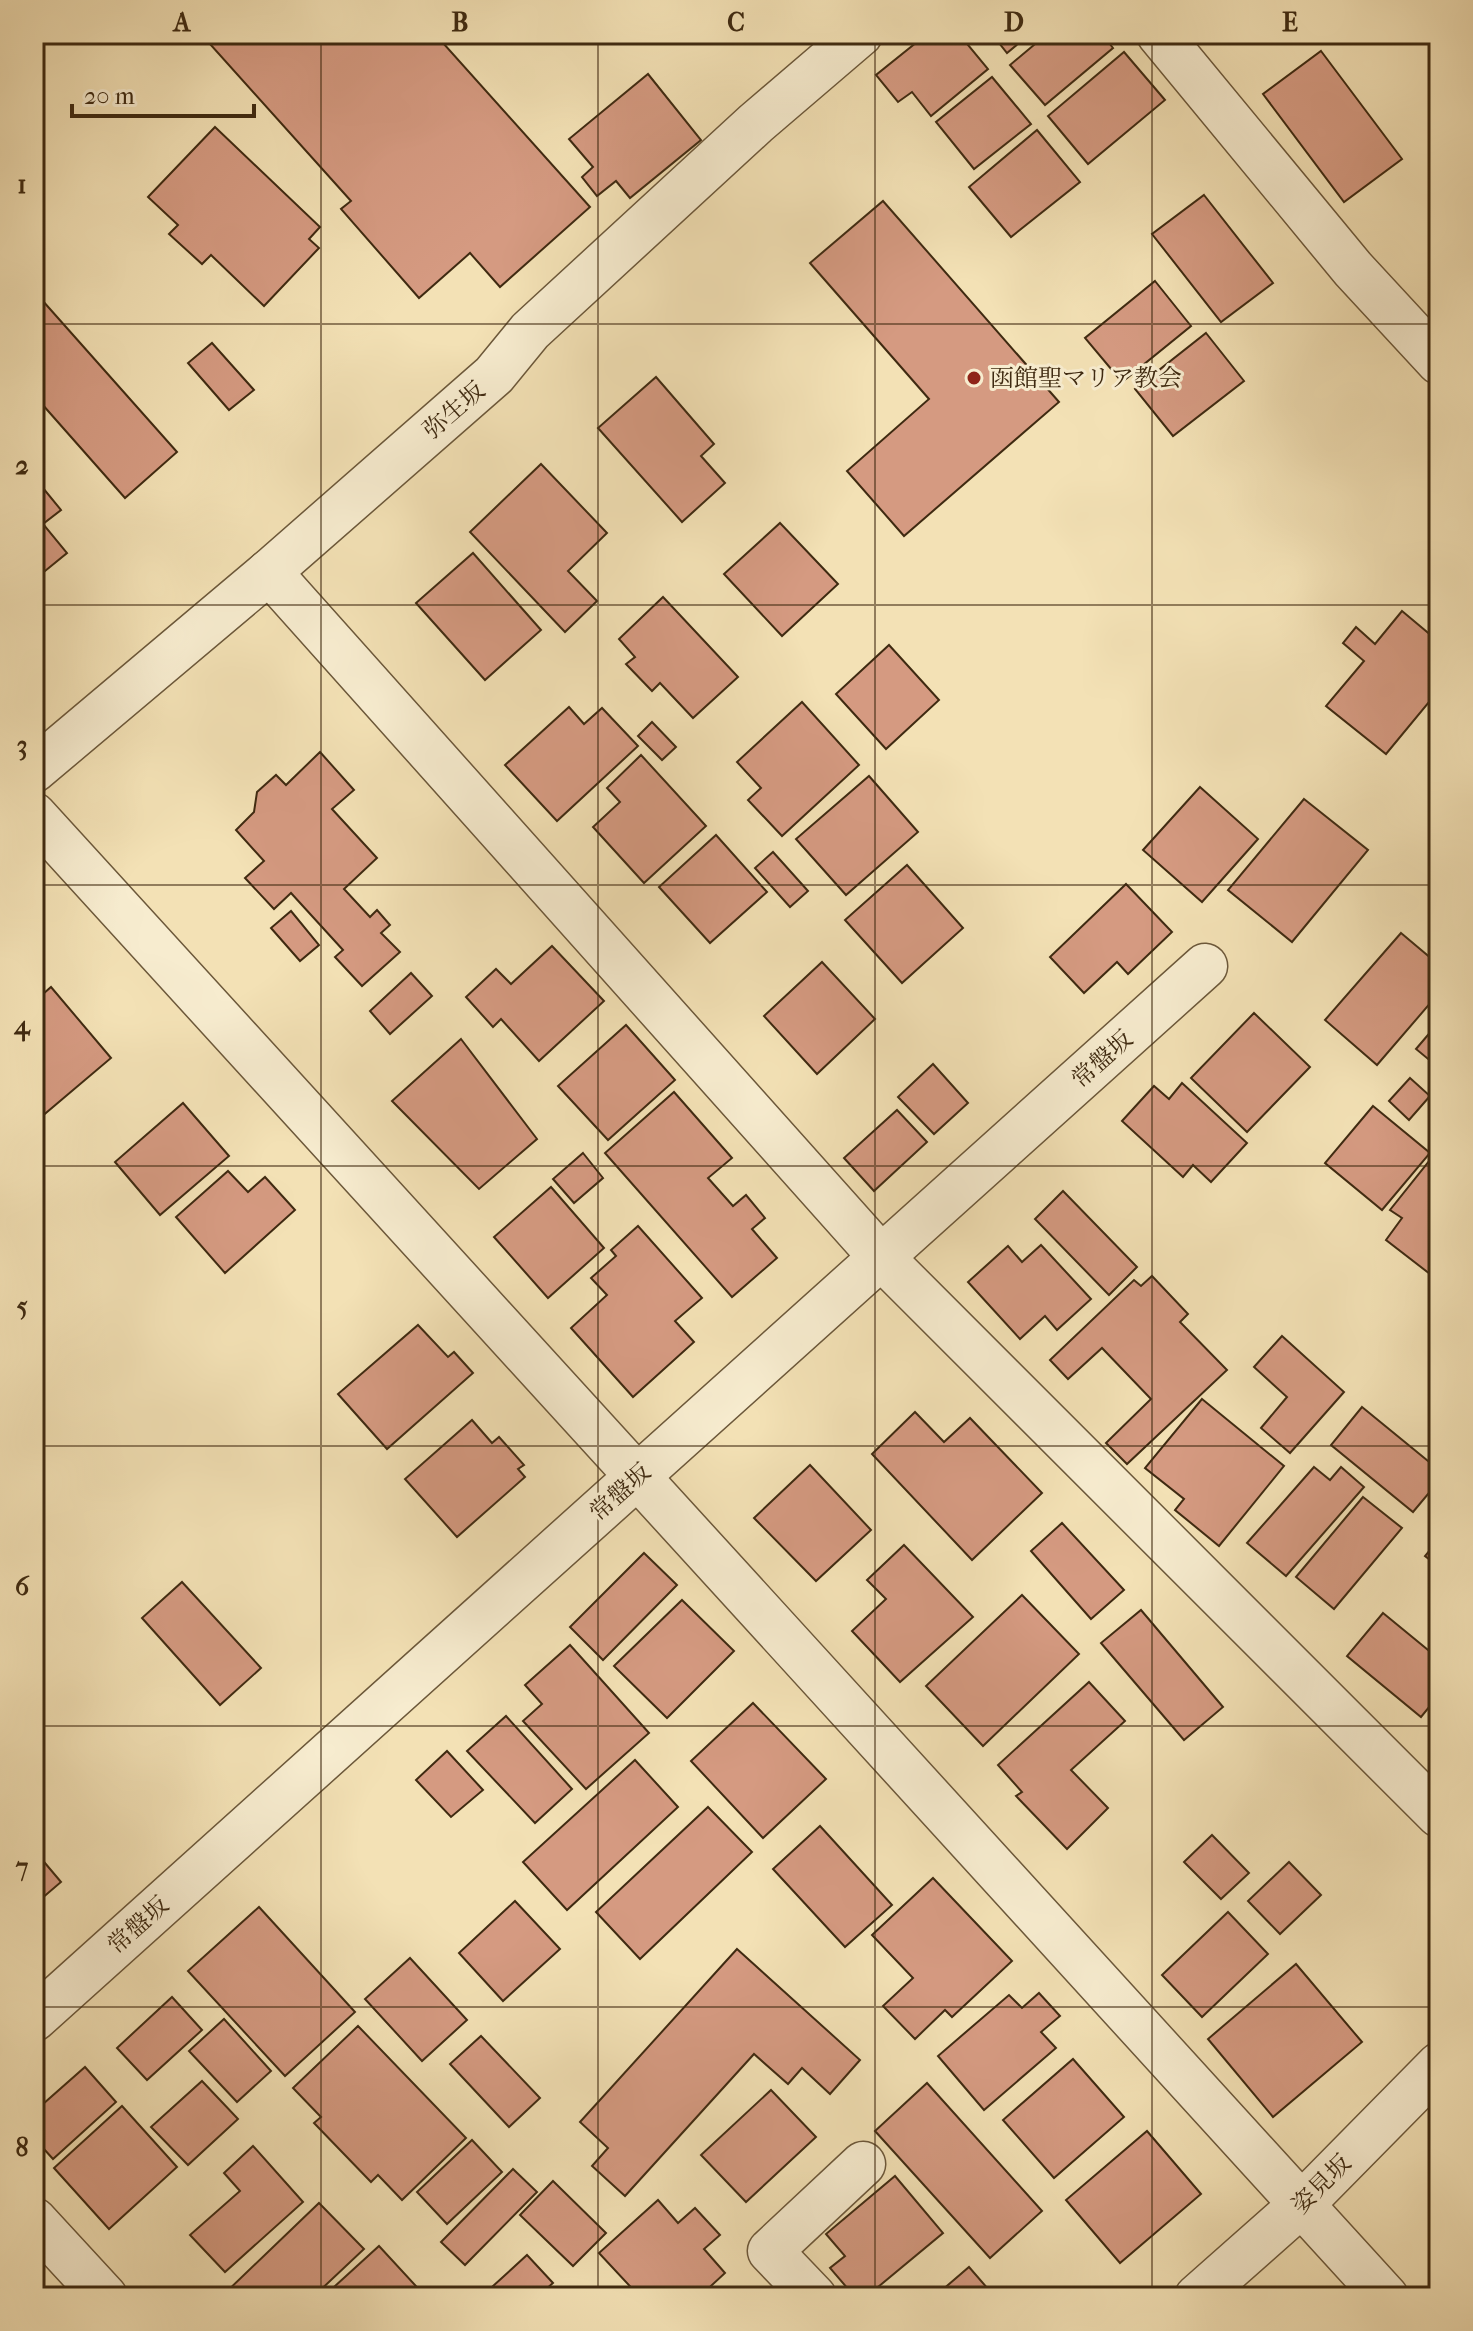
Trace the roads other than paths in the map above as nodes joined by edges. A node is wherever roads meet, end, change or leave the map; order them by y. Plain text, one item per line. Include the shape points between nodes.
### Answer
1 (860, 34) edge
2 (1159, 34) edge
3 (1439, 362) edge
4 (269, 572) junction
5 (34, 770) edge
6 (34, 815) edge
7 (1205, 966) dead end
8 (881, 1257) junction
9 (637, 1476) junction
10 (1439, 1815) edge
11 (34, 2019) edge
12 (1439, 2065) edge
13 (863, 2164) dead end
14 (1302, 2204) junction
15 (34, 2220) edge
16 (105, 2297) edge
17 (814, 2297) edge
18 (1197, 2297) edge
19 (1386, 2297) edge

1 - 4 street, 弥生坂 via 530,331 494,375
2 - 3 street via 1353,269
4 - 5 street, 弥生坂
4 - 8 street
6 - 9 street
7 - 8 street, 常盤坂
8 - 9 street, 常盤坂
8 - 10 street
9 - 11 street, 常盤坂
9 - 14 street
12 - 14 street, 姿見坂
13 - 17 street via 770,2251
14 - 18 street, 姿見坂
14 - 19 street
15 - 16 street

